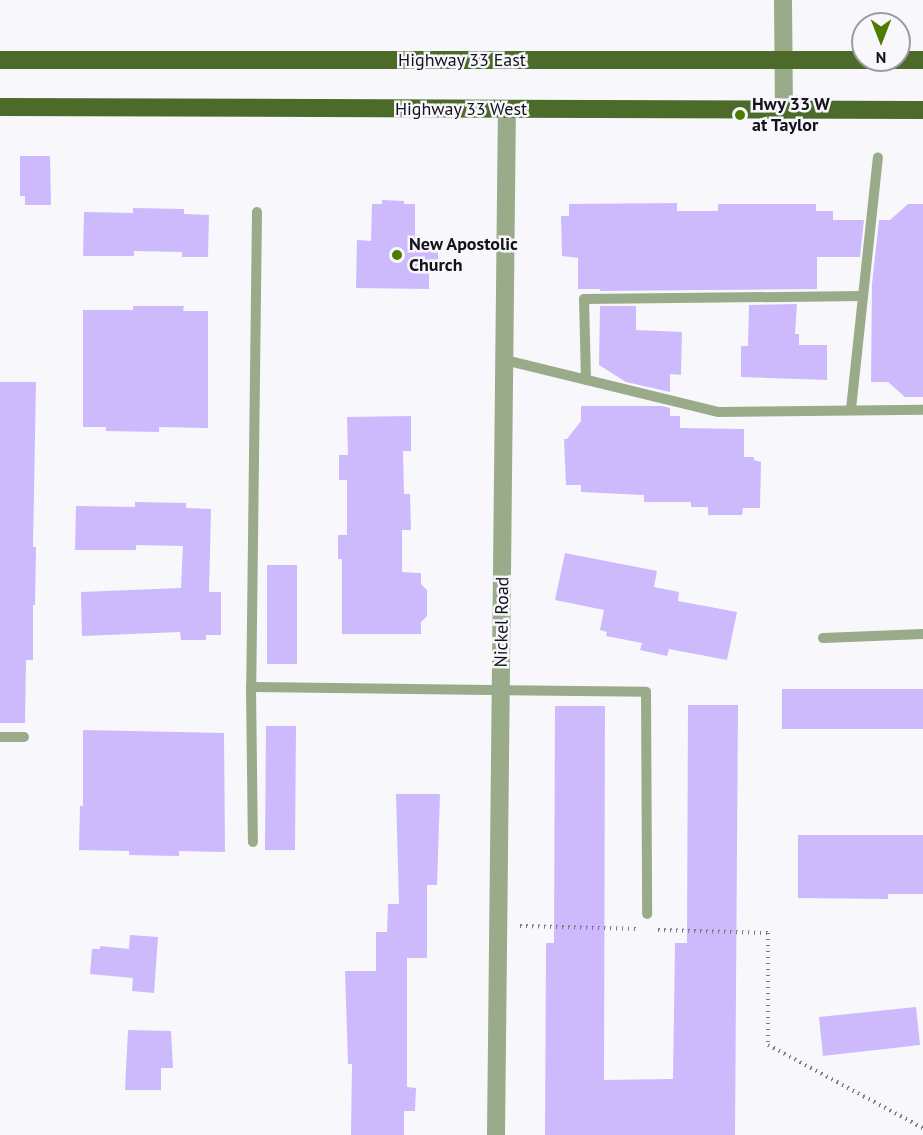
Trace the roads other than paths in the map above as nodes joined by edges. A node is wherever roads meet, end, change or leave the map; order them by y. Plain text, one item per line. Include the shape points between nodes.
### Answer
1 (783, 0) edge
2 (0, 60) edge
3 (784, 60) junction
4 (923, 60) edge
5 (0, 107) edge
6 (507, 109) junction
7 (784, 110) junction
8 (923, 110) edge
9 (878, 157) dead end
10 (257, 212) dead end
11 (862, 296) junction
12 (505, 360) junction
13 (586, 381) junction
14 (850, 409) junction
15 (923, 410) edge
16 (923, 634) edge
17 (823, 638) dead end
18 (251, 687) junction
19 (501, 691) junction
20 (0, 737) edge
21 (24, 737) dead end
22 (253, 842) dead end
23 (646, 914) dead end
24 (496, 1135) edge

1 - 3 street
2 - 3 main road, Highway 33 East
3 - 4 main road, Highway 33 East
3 - 7 street
5 - 6 main road, Highway 33 West
6 - 7 main road, Highway 33 West
6 - 12 street, Nickel Road
7 - 8 main road, Highway 33 West
9 - 11 lane
10 - 18 lane
11 - 13 lane via 584,299
11 - 14 lane
12 - 13 lane
12 - 19 street, Nickel Road
13 - 14 lane via 719,412
14 - 15 lane
16 - 17 lane
18 - 19 lane
18 - 22 lane
19 - 23 lane via 646,692
19 - 24 street, Nickel Road
20 - 21 lane

